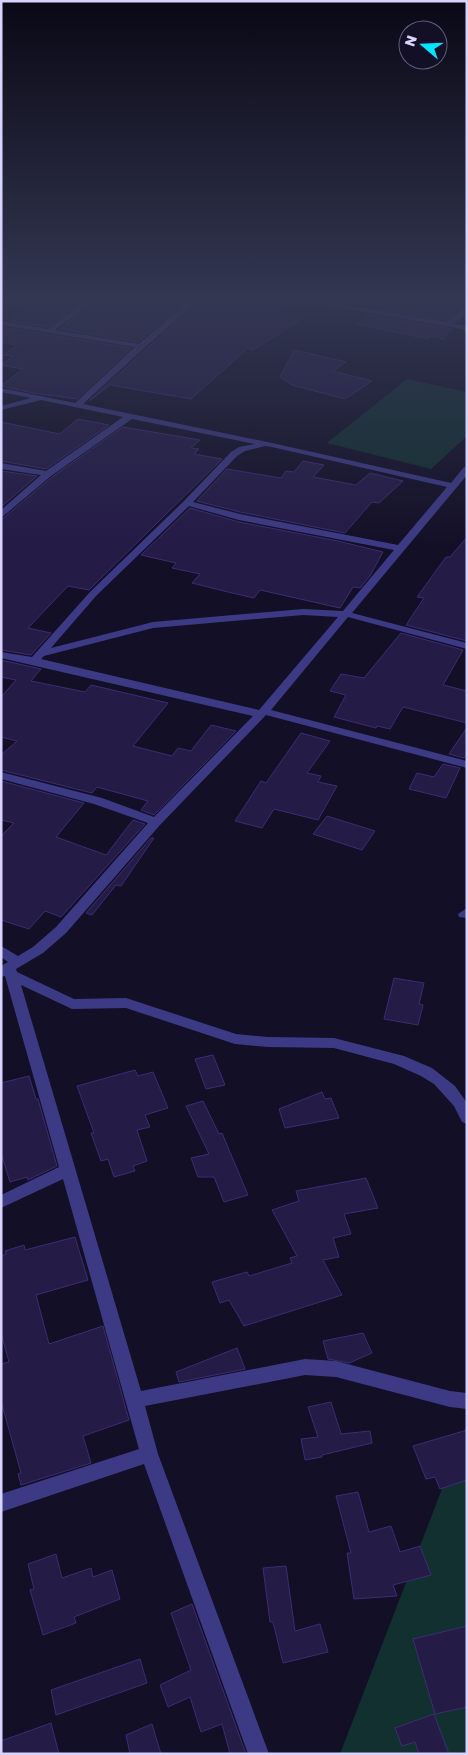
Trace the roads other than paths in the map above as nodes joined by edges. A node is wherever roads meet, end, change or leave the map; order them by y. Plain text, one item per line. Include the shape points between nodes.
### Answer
1 (104, 380) edge
2 (1, 390) edge
3 (42, 398) junction
4 (76, 406) junction
5 (1, 408) edge
6 (129, 417) junction
7 (272, 445) junction
8 (1, 466) edge
9 (467, 469) edge
10 (48, 474) junction
11 (452, 486) junction
12 (187, 504) junction
13 (1, 515) edge
14 (399, 548) junction
15 (346, 614) junction
16 (467, 646) edge
17 (1, 655) edge
18 (37, 658) junction
19 (262, 713) junction
20 (467, 765) edge
21 (1, 775) edge
22 (156, 822) junction
23 (1, 951) edge
24 (10, 970) edge
25 (467, 1118) edge
26 (67, 1170) junction
27 (1, 1202) edge
28 (136, 1400) junction
29 (467, 1401) edge
30 (149, 1454) junction
31 (1, 1503) edge
32 (259, 1754) edge

1 - 4 street
2 - 3 street
3 - 4 street
3 - 5 street
4 - 6 street
6 - 7 street
6 - 10 street
7 - 11 street
7 - 12 street via 255,446 234,454
8 - 10 street
9 - 11 street
10 - 13 street
11 - 14 street
12 - 14 street
12 - 18 street via 94,594
14 - 15 street
15 - 16 street
15 - 18 street via 294,612 161,624
15 - 19 street
17 - 18 street
18 - 19 street
19 - 20 street
19 - 22 street
21 - 22 street via 98,801
22 - 24 street via 61,930
23 - 24 street
24 - 25 street via 72,1004 126,1002 235,1040 325,1042 406,1061 426,1071 452,1092
24 - 26 street
26 - 27 street
26 - 28 street
28 - 29 street via 317,1367
28 - 30 street
30 - 31 street
30 - 32 street

